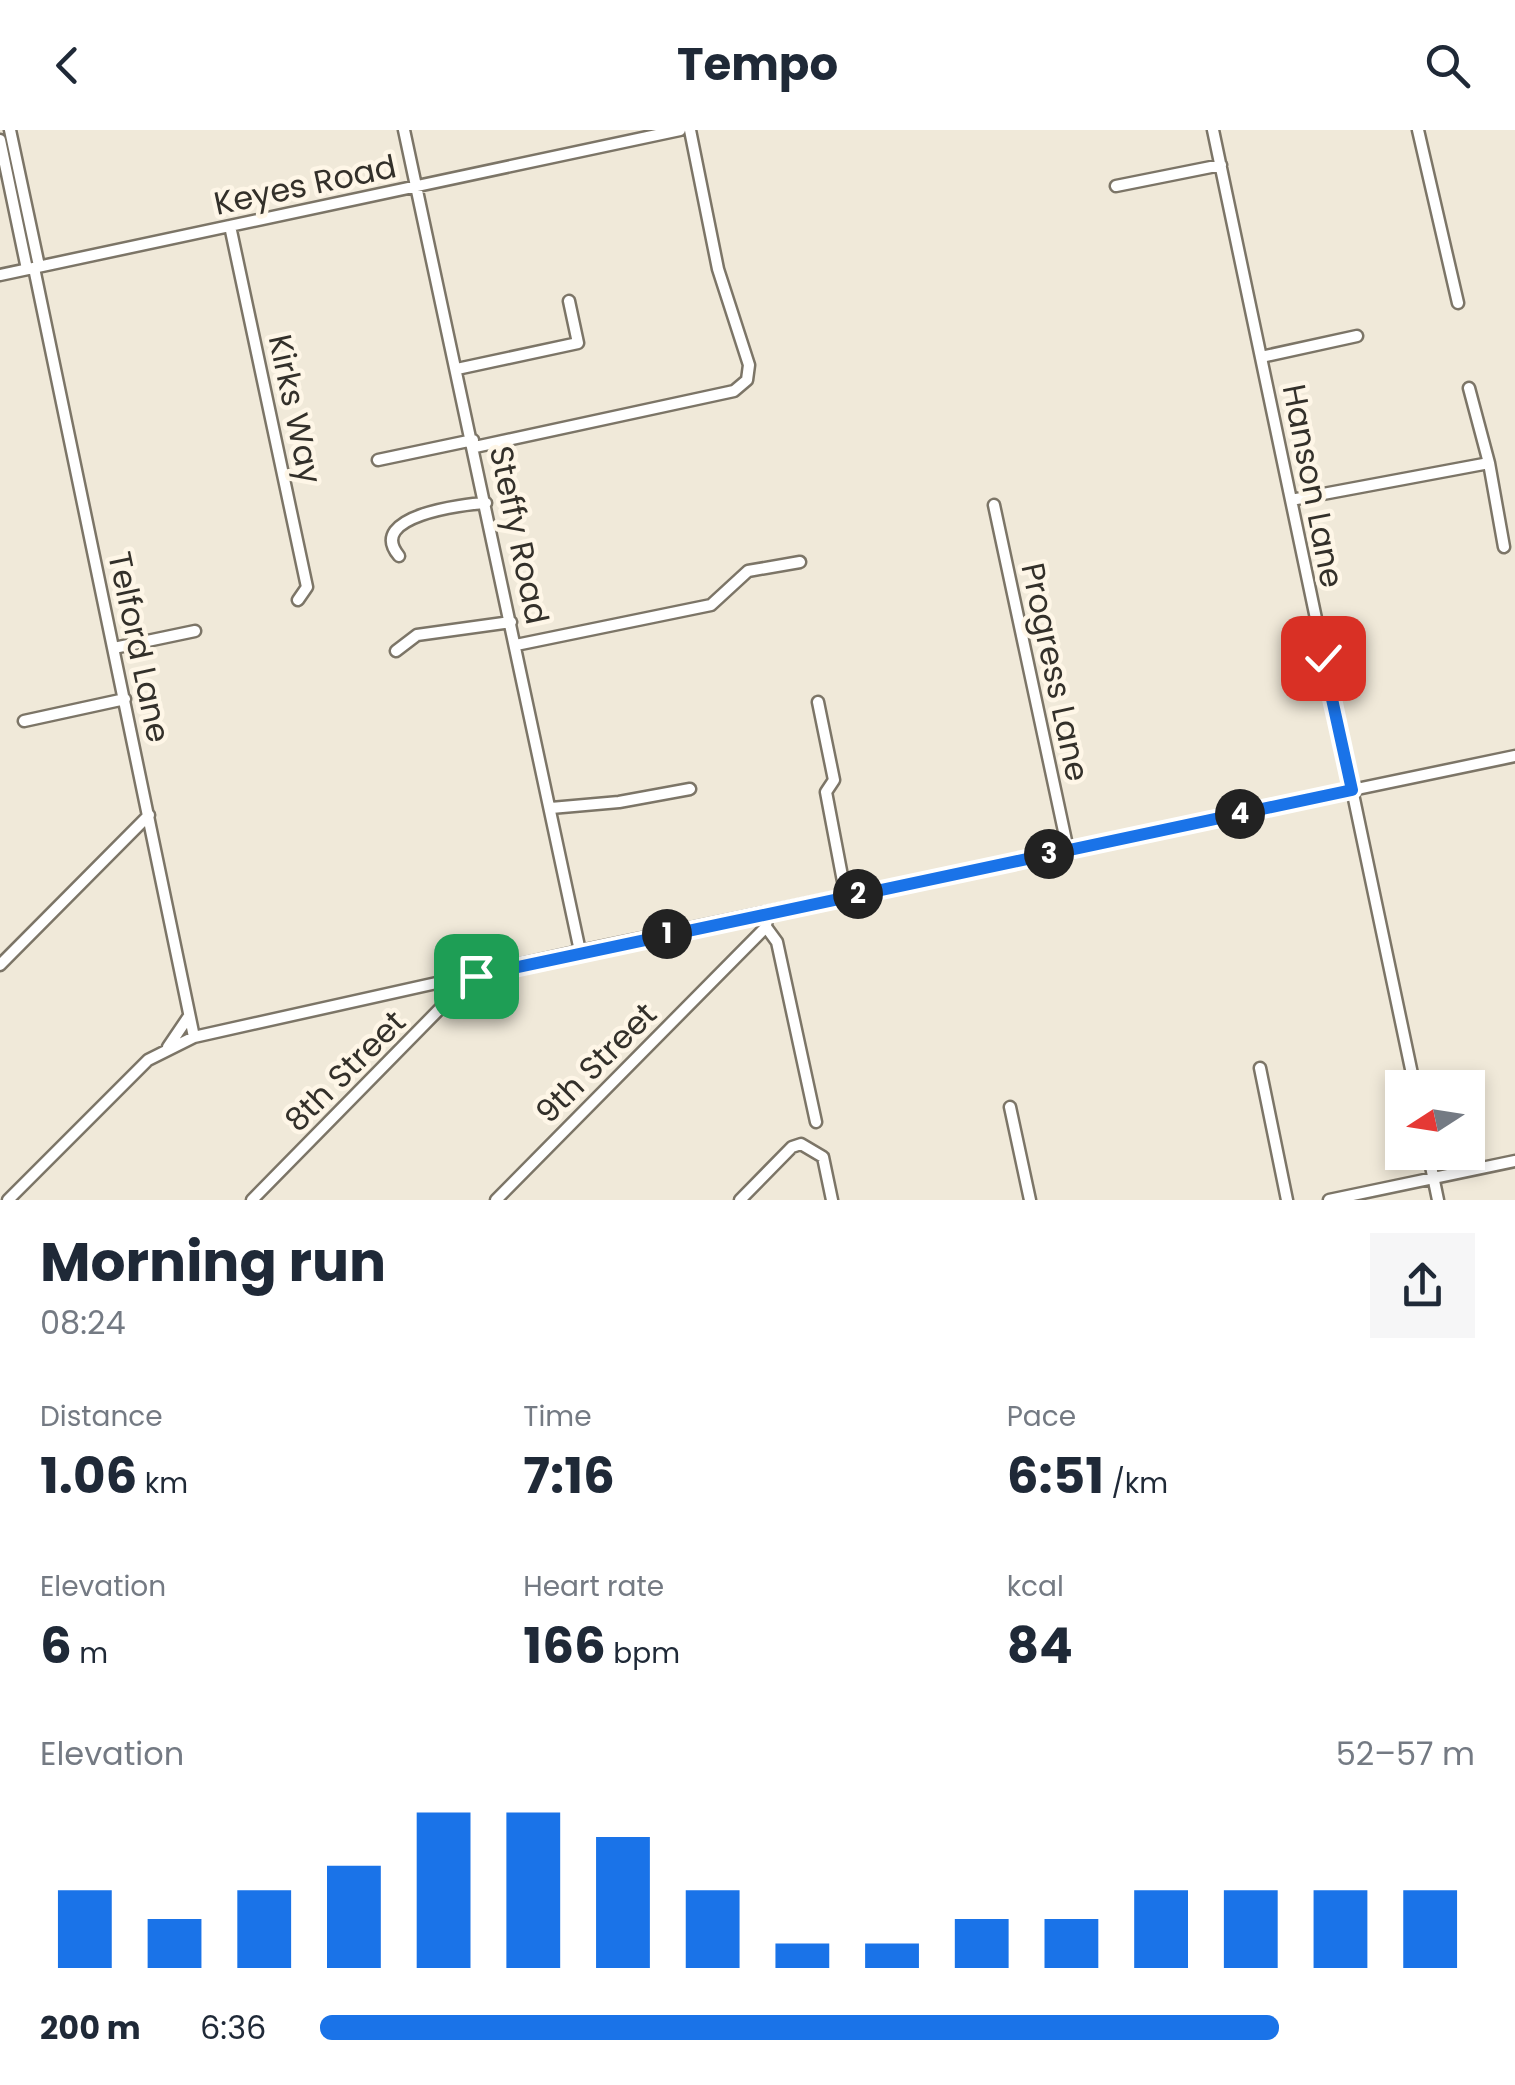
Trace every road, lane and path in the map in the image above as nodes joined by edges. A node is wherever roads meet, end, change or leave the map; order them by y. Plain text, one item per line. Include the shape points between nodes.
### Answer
1 (10, 130) edge
2 (404, 130) edge
3 (680, 130) edge
4 (690, 130) edge
5 (1214, 130) edge
6 (1418, 130) edge
7 (0, 140) edge
8 (1221, 165) junction
9 (1116, 186) dead end
10 (416, 187) junction
11 (6, 193) edge
12 (230, 226) junction
13 (33, 268) junction
14 (0, 275) edge
15 (569, 301) dead end
16 (1458, 304) dead end
17 (1358, 336) dead end
18 (1261, 357) junction
19 (458, 370) junction
20 (1469, 388) dead end
21 (474, 444) junction
22 (378, 460) dead end
23 (1489, 463) junction
24 (1291, 500) junction
25 (486, 503) junction
26 (994, 506) dead end
27 (1504, 547) dead end
28 (399, 556) dead end
29 (800, 562) dead end
30 (298, 600) dead end
31 (511, 622) junction
32 (195, 631) dead end
33 (516, 646) junction
34 (114, 648) junction
35 (396, 651) dead end
36 (125, 700) junction
37 (818, 702) dead end
38 (24, 721) dead end
39 (1515, 756) edge
40 (690, 788) dead end
41 (1352, 790) junction
42 (551, 808) junction
43 (149, 815) junction
44 (1068, 850) junction
45 (846, 897) junction
46 (766, 921) junction
47 (580, 951) junction
48 (0, 965) edge
49 (472, 976) junction
50 (190, 1015) junction
51 (194, 1037) junction
52 (167, 1048) junction
53 (1260, 1068) dead end
54 (1411, 1070) edge
55 (1010, 1107) dead end
56 (816, 1122) dead end
57 (1515, 1160) edge
58 (1432, 1170) edge
59 (1434, 1178) junction
60 (8, 1200) edge
61 (252, 1200) edge
62 (496, 1200) edge
63 (740, 1200) edge
64 (832, 1200) edge
65 (1030, 1200) edge
66 (1287, 1200) edge
67 (1330, 1200) edge
68 (1438, 1200) edge

1 - 13 street, Telford Lane
2 - 10 street, Steffy Road
3 - 10 street, Keyes Road
4 - 21 street via 718,269 749,365 747,380 729,391
5 - 8 street, Hanson Lane
6 - 16 street
7 - 11 street, Telford Lane
8 - 9 street
8 - 18 street, Hanson Lane
10 - 12 street, Keyes Road
10 - 19 street, Steffy Road
11 - 13 street, Telford Lane
12 - 13 street, Keyes Road
12 - 30 street, Kirks Way via 307,587
13 - 14 street, Keyes Road
13 - 34 street, Telford Lane
15 - 19 street via 578,343
17 - 18 street
18 - 24 street, Hanson Lane
19 - 21 street, Steffy Road
20 - 23 street
21 - 22 street
21 - 25 street, Steffy Road
23 - 24 street
23 - 27 street
24 - 41 street, Hanson Lane
25 - 28 street via 436,510 400,525 392,547
25 - 31 street, Steffy Road
26 - 44 street, Progress Lane
29 - 33 street via 748,571 711,605
31 - 33 street, Steffy Road
31 - 35 street via 417,634
32 - 34 street
33 - 42 street, Steffy Road
34 - 36 street, Telford Lane
36 - 38 street
36 - 43 street, Telford Lane
37 - 45 street
39 - 41 street
40 - 42 street
41 - 44 street
41 - 54 street, Hanson Lane
42 - 47 street, Steffy Road
43 - 48 street
43 - 50 street, Telford Lane
44 - 45 street
45 - 46 street
46 - 47 street
46 - 56 street via 777,942
46 - 62 street, 9th Street
47 - 49 street
49 - 51 street
49 - 61 street, 8th Street
50 - 51 street, Telford Lane
50 - 52 street
51 - 52 street
52 - 60 street
53 - 66 street
55 - 65 street
57 - 59 street
58 - 59 street
59 - 67 street
59 - 68 street
63 - 64 street via 792,1147 810,1146 823,1157

